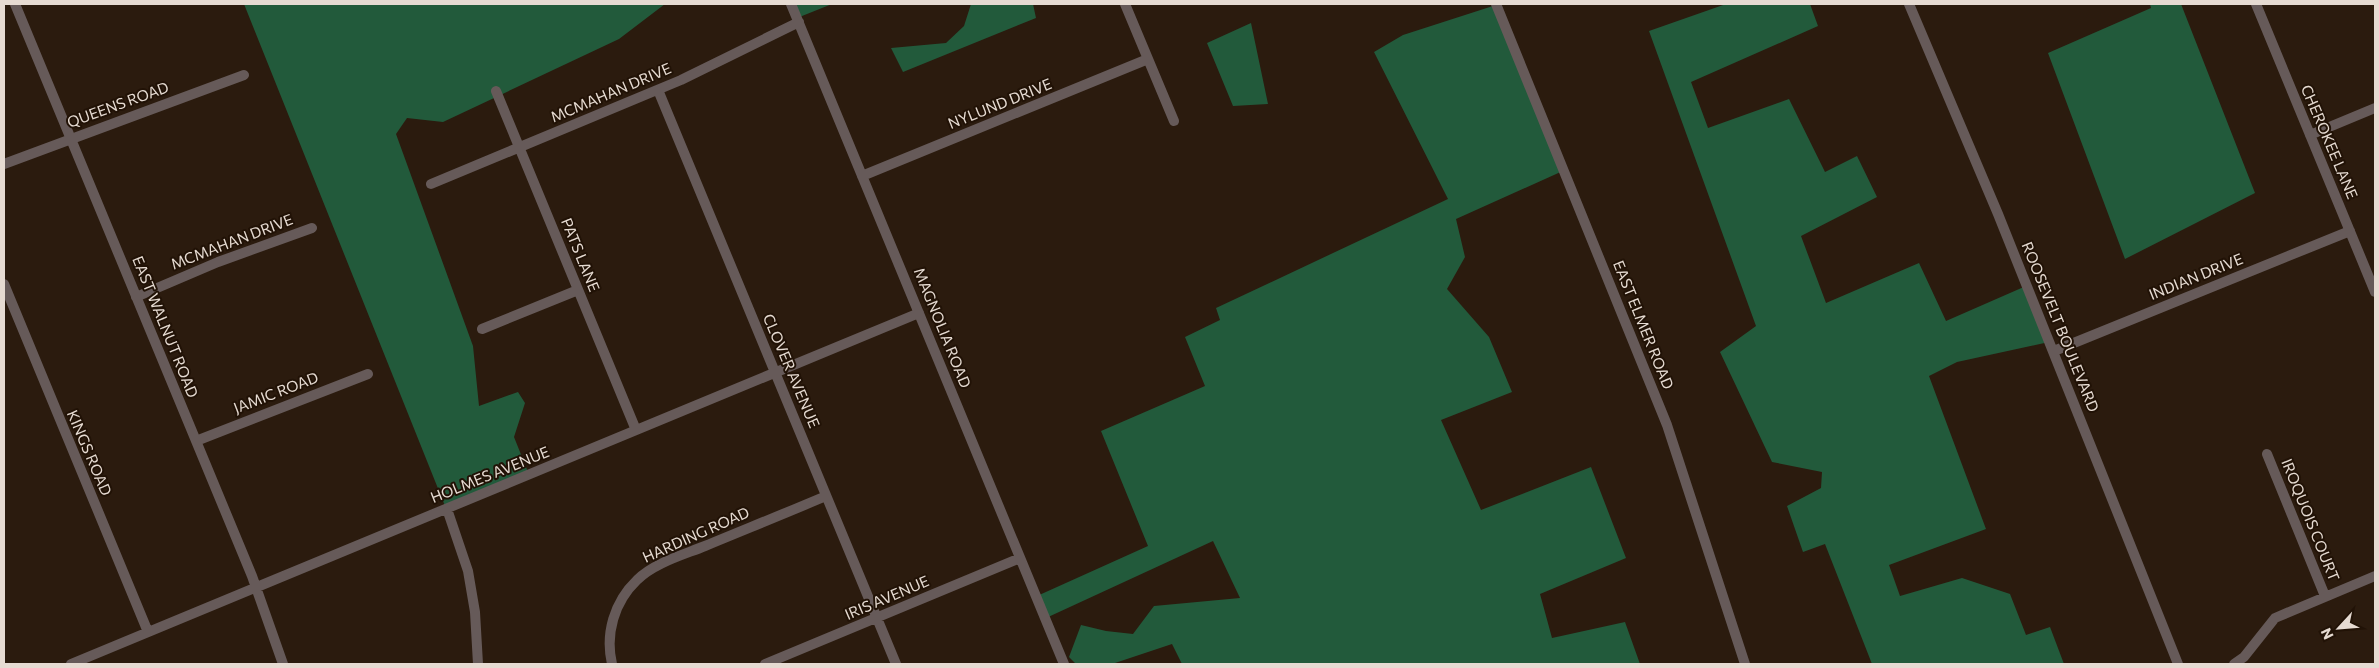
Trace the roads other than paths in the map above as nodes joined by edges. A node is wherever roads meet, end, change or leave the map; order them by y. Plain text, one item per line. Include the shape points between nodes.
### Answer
1 (15, 4) edge
2 (791, 4) edge
3 (1125, 4) edge
4 (1496, 4) edge
5 (1909, 4) edge
6 (2256, 4) edge
7 (798, 22) junction
8 (1148, 58) junction
9 (244, 75) dead end
10 (658, 90) junction
11 (496, 91) dead end
12 (2375, 108) edge
13 (1174, 121) dead end
14 (2310, 135) junction
15 (71, 138) junction
16 (520, 148) junction
17 (4, 164) edge
18 (862, 176) junction
19 (431, 184) dead end
20 (312, 228) dead end
21 (2350, 231) junction
22 (4, 284) edge
23 (578, 290) junction
24 (2375, 292) edge
25 (136, 297) junction
26 (919, 313) junction
27 (482, 328) dead end
28 (2054, 351) junction
29 (775, 373) junction
30 (368, 374) dead end
31 (636, 430) junction
32 (196, 441) junction
33 (2267, 454) dead end
34 (826, 496) junction
35 (447, 509) junction
36 (1020, 558) junction
37 (2375, 576) edge
38 (256, 588) junction
39 (2325, 596) junction
40 (877, 618) junction
41 (148, 632) junction
42 (90, 661) edge
43 (71, 664) edge
44 (283, 664) edge
45 (478, 664) edge
46 (612, 664) edge
47 (766, 664) edge
48 (896, 664) edge
49 (1064, 664) edge
50 (1745, 664) edge
51 (2178, 664) edge
52 (2234, 664) edge

1 - 15 street, EAST WALNUT ROAD
2 - 7 street, MAGNOLIA ROAD
3 - 8 street
4 - 50 street, EAST ELMER ROAD via 1667,425
5 - 28 street, ROOSEVELT BOULEVARD
6 - 14 street, CHEROKEE LANE
7 - 10 street, MCMAHAN DRIVE
7 - 18 street, MAGNOLIA ROAD
8 - 13 street
8 - 18 street, NYLUND DRIVE
9 - 15 street, QUEENS ROAD
10 - 16 street, MCMAHAN DRIVE
10 - 29 street, CLOVER AVENUE
11 - 16 street, PATS LANE
12 - 14 street
14 - 21 street, CHEROKEE LANE
15 - 17 street, QUEENS ROAD
15 - 25 street, EAST WALNUT ROAD
16 - 19 street, MCMAHAN DRIVE
16 - 23 street, PATS LANE
18 - 26 street, MAGNOLIA ROAD
20 - 25 street, MCMAHAN DRIVE via 218,262
21 - 24 street, CHEROKEE LANE
21 - 28 street, INDIAN DRIVE
22 - 41 street, KINGS ROAD
23 - 27 street
23 - 31 street, PATS LANE
25 - 32 street, EAST WALNUT ROAD
26 - 29 street, HOLMES AVENUE
26 - 36 street, MAGNOLIA ROAD
28 - 51 street, ROOSEVELT BOULEVARD
29 - 31 street, HOLMES AVENUE
29 - 34 street, CLOVER AVENUE
30 - 32 street, JAMIC ROAD
31 - 35 street, HOLMES AVENUE
32 - 38 street, EAST WALNUT ROAD
33 - 39 street, IROQUOIS COURT
34 - 40 street, CLOVER AVENUE
34 - 46 street, HARDING ROAD via 683,555 636,580 624,596 611,624
35 - 38 street, HOLMES AVENUE
35 - 45 street via 468,571 475,612
36 - 40 street, IRIS AVENUE
36 - 49 street, MAGNOLIA ROAD
37 - 39 street
38 - 41 street, HOLMES AVENUE
38 - 44 street, EAST WALNUT ROAD
39 - 52 street via 2275,618 2244,657
40 - 47 street, IRIS AVENUE
40 - 48 street, CLOVER AVENUE
41 - 42 street, HOLMES AVENUE
42 - 43 street, HOLMES AVENUE

